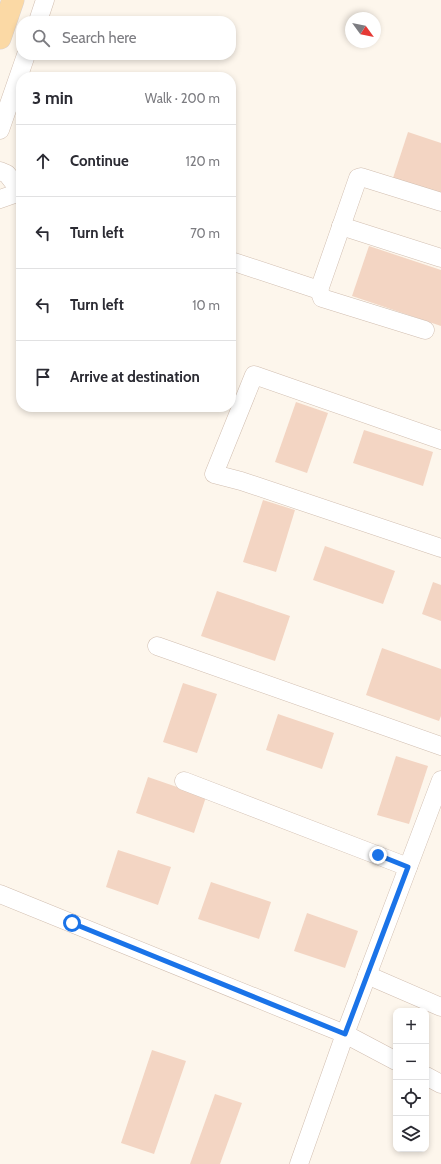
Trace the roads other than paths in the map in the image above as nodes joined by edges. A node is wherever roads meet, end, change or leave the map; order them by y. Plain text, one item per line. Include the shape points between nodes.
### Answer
1 (13, 0) edge
2 (45, 0) edge
3 (40, 16) edge
4 (0, 38) edge
5 (24, 60) edge
6 (20, 72) edge
7 (16, 84) edge
8 (0, 130) edge
9 (0, 171) edge
10 (16, 186) edge
11 (16, 194) edge
12 (0, 199) edge
13 (441, 202) edge
14 (341, 226) junction
15 (441, 258) edge
16 (236, 263) edge
17 (319, 290) junction
18 (425, 330) dead end
19 (441, 440) edge
20 (441, 548) edge
21 (157, 646) dead end
22 (441, 746) edge
23 (441, 780) edge
24 (184, 781) dead end
25 (408, 867) junction
26 (0, 894) edge
27 (367, 975) junction
28 (441, 1007) edge
29 (345, 1034) junction
30 (393, 1059) edge
31 (429, 1078) edge
32 (441, 1084) edge
33 (298, 1164) edge

1 - 4 main road
2 - 3 street
5 - 6 street
7 - 8 street
9 - 10 street
11 - 12 street
13 - 14 street via 361,177 356,181
14 - 15 street
14 - 17 street
16 - 17 street
17 - 18 street via 322,298
19 - 20 street via 254,375 214,474 241,480
21 - 22 street
23 - 25 street
24 - 25 street
25 - 27 street
26 - 29 street
27 - 28 street
27 - 29 street
29 - 30 street
29 - 33 street
31 - 32 street

